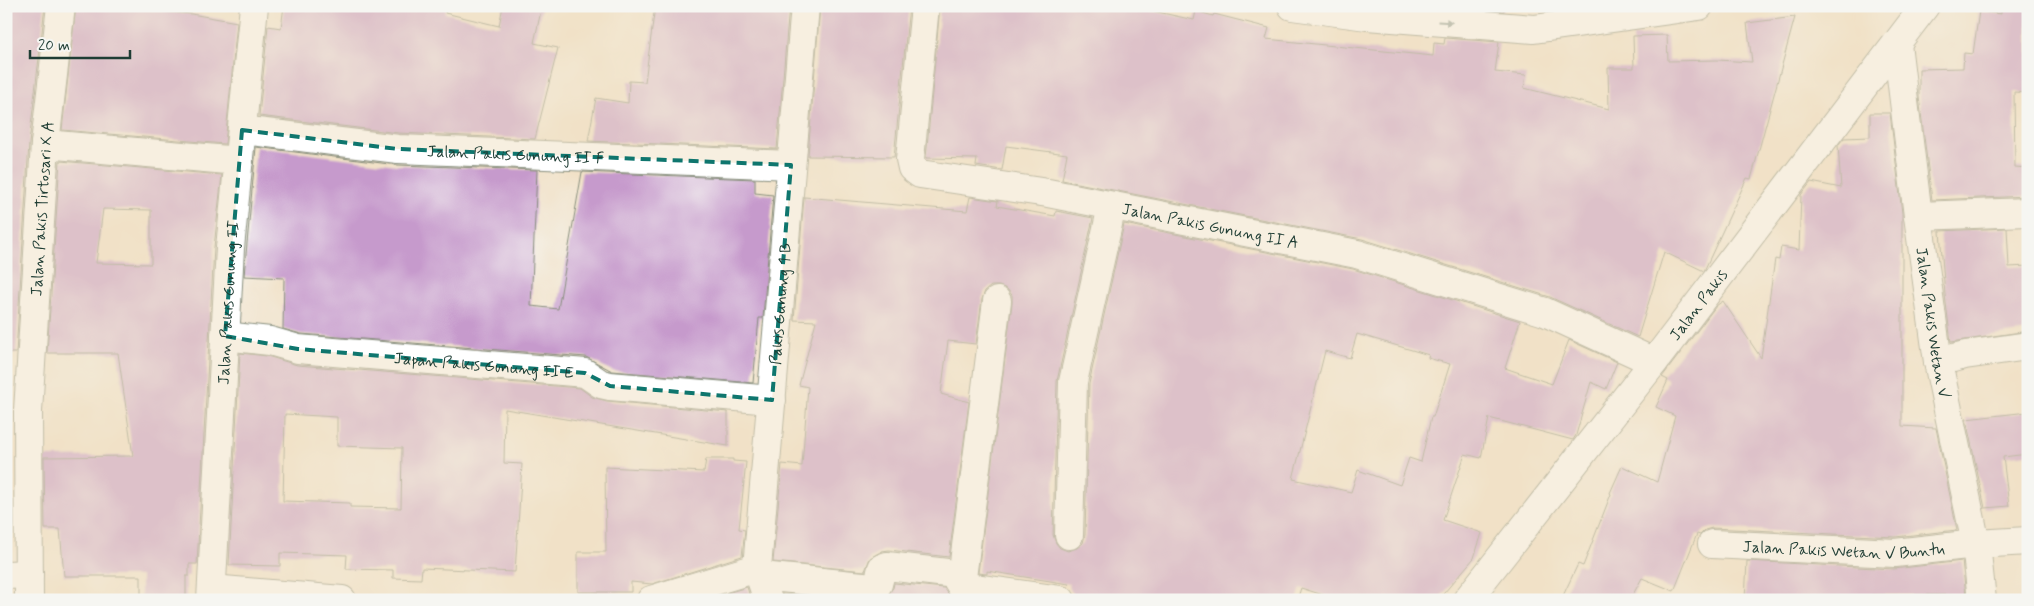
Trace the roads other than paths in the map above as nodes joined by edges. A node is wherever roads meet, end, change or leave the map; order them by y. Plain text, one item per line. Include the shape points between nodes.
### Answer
1 (61, 6) edge
2 (254, 6) edge
3 (805, 6) edge
4 (925, 6) edge
5 (1292, 6) edge
6 (1699, 6) edge
7 (1925, 6) edge
8 (1368, 11) edge
9 (1897, 44) junction
10 (242, 130) junction
11 (45, 144) junction
12 (239, 161) junction
13 (791, 166) junction
14 (1112, 206) junction
15 (2028, 212) edge
16 (1918, 216) junction
17 (997, 301) dead end
18 (225, 336) junction
19 (2028, 346) edge
20 (1654, 362) junction
21 (1938, 362) junction
22 (772, 400) junction
23 (17, 412) edge
24 (1069, 535) dead end
25 (2028, 541) edge
26 (1712, 544) dead end
27 (1976, 544) junction
28 (762, 581) edge
29 (21, 583) edge
30 (961, 586) junction
31 (212, 594) edge
32 (342, 600) edge
33 (651, 600) edge
34 (1061, 600) edge
35 (1467, 600) edge
36 (1982, 600) edge

1 - 11 street, Jalan Pakis Tirtosari X A
2 - 10 street, Jalan Pakis Gunung II
3 - 13 street, Pakis Gunung 1 B
4 - 14 street, Jalan Pakis Gunung II A via 910,159 912,168 920,174 1048,192
5 - 8 street
8 -> 6 street via 1534,29
7 - 9 street, Jalan Pakis
9 - 16 street, Jalan Pakis Wetan V
9 - 20 street, Jalan Pakis
10 - 12 street, Jalan Pakis Gunung II
10 - 13 street, Jalan Pakis Gunung II F via 398,150
11 - 12 street
11 - 23 street, Jalan Pakis Tirtosari X A
12 - 18 street, Jalan Pakis Gunung II
13 - 22 street, Pakis Gunung 1 B
14 - 20 street, Jalan Pakis Gunung II A via 1357,254 1545,312
14 - 24 street via 1073,382
15 - 16 street
16 - 21 street, Jalan Pakis Wetan V
17 - 30 street
18 - 22 street, Japan Pakis Gunung II E via 270,340 298,349 585,373 610,386
18 - 31 street, Jalan Pakis Gunung II
19 - 21 street
20 - 35 street, Jalan Pakis
21 - 27 street, Jalan Pakis Wetan V
22 - 28 street, Pakis Gunung 1 B
23 - 29 street, Jalan Pakis Tirtosari X A
25 - 27 street, Jalan Pakis Wetan V Buntu
26 - 27 street, Jalan Pakis Wetan V Buntu via 1896,553
27 - 36 street, Jalan Pakis Wetan V
28 - 30 street via 873,587 878,584 882,568 887,566 948,572
28 - 33 street
30 - 34 street
31 - 32 street

